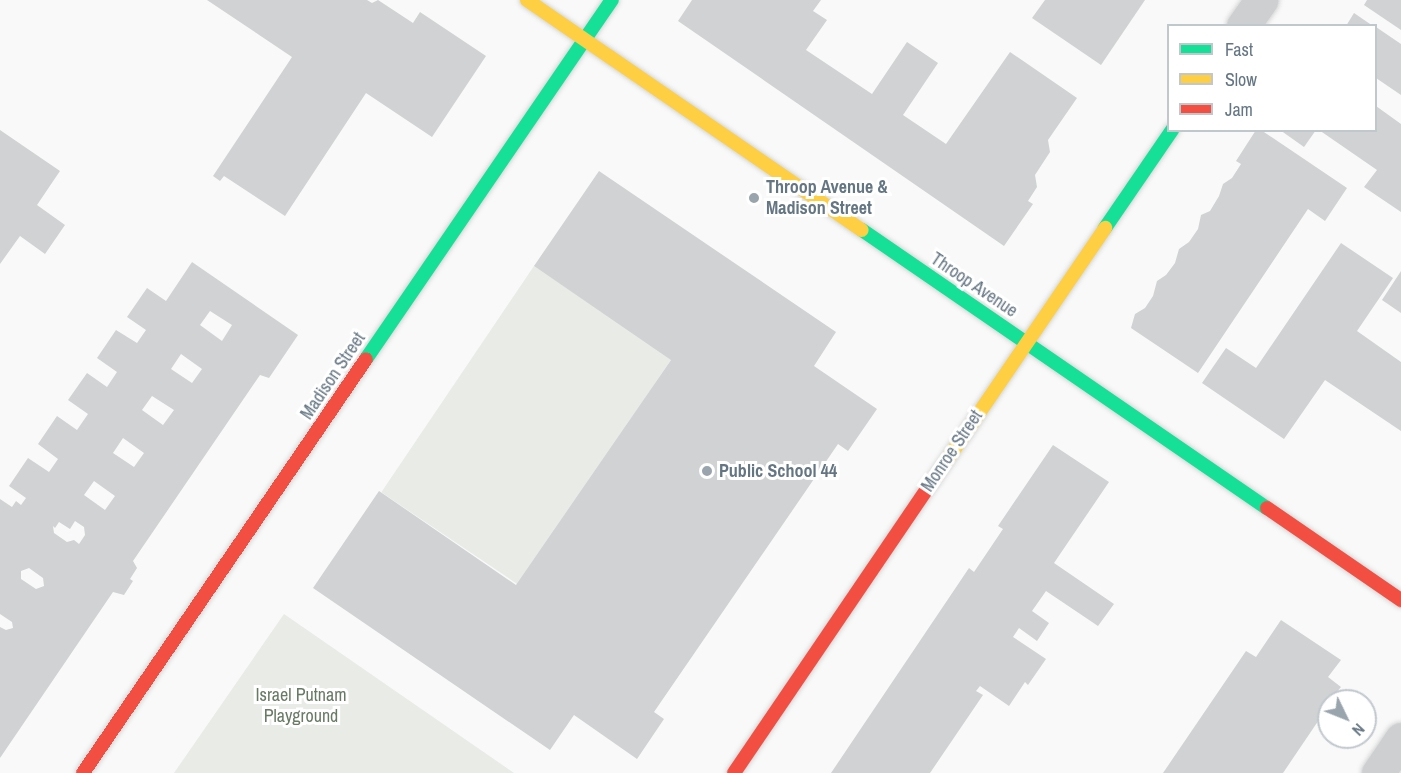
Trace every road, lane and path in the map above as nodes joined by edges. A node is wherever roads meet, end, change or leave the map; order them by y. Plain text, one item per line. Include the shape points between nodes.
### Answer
1 (527, 0) edge
2 (612, 0) edge
3 (1261, 0) edge
4 (1245, 24) edge
5 (585, 40) junction
6 (1171, 132) edge
7 (1026, 343) junction
8 (1401, 600) edge
9 (1401, 739) edge
10 (83, 773) edge
11 (734, 773) edge
12 (1378, 773) edge

1 - 5 street, Throop Avenue
2 - 5 street, Madison Street
3 - 4 street
5 - 7 street, Throop Avenue
5 - 10 street, Madison Street
6 - 7 street, Monroe Street
7 - 8 street, Throop Avenue
7 - 11 street, Monroe Street
9 - 12 street

